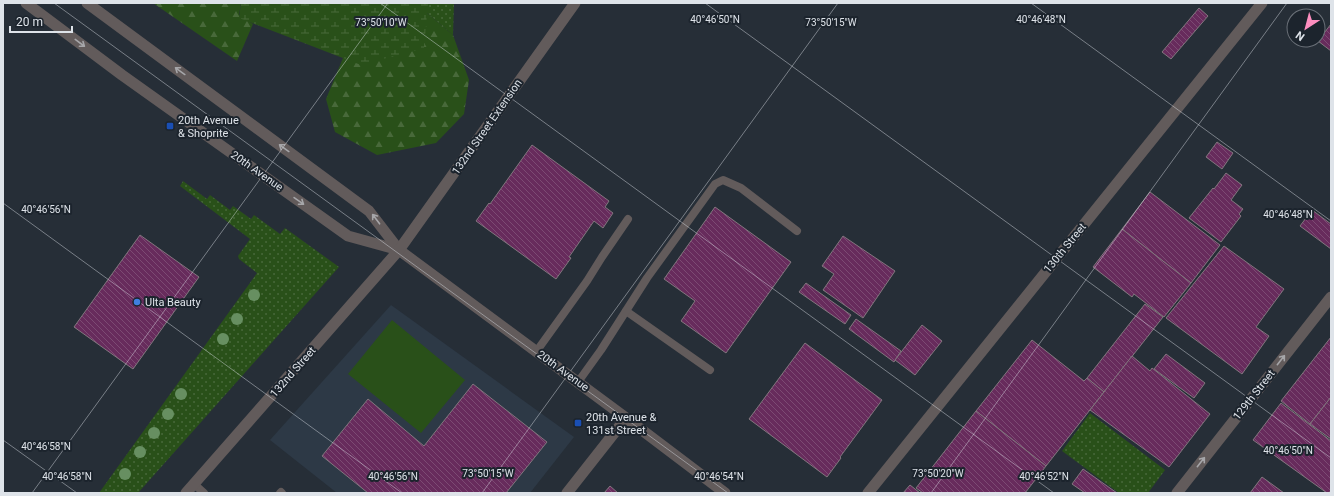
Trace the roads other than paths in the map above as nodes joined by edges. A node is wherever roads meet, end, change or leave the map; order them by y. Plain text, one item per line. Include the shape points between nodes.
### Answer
1 (26, 3) edge
2 (87, 3) edge
3 (575, 3) edge
4 (1262, 3) edge
5 (628, 219) dead end
6 (797, 231) dead end
7 (399, 250) junction
8 (1331, 297) edge
9 (626, 311) junction
10 (536, 352) junction
11 (710, 370) dead end
12 (578, 382) junction
13 (626, 418) junction
14 (194, 484) junction
15 (186, 493) edge
16 (204, 493) edge
17 (567, 493) edge
18 (725, 493) edge
19 (868, 493) edge
20 (1177, 493) edge

1 -> 7 street, 20th Avenue via 122,75 348,236
7 -> 2 street, 20th Avenue via 369,211
3 - 7 street, 132nd Street Extension
4 - 19 street, 130th Street
5 - 10 lane
6 - 9 lane via 741,188 723,180 715,184 699,205
7 - 10 street, 20th Avenue
7 - 14 street, 132nd Street
20 -> 8 street, 129th Street
9 - 11 lane
9 - 12 lane
10 - 12 street, 20th Avenue
12 - 13 street, 20th Avenue
13 - 17 street
13 - 18 street, 20th Avenue
14 - 15 street, 132nd Street
14 - 16 lane

